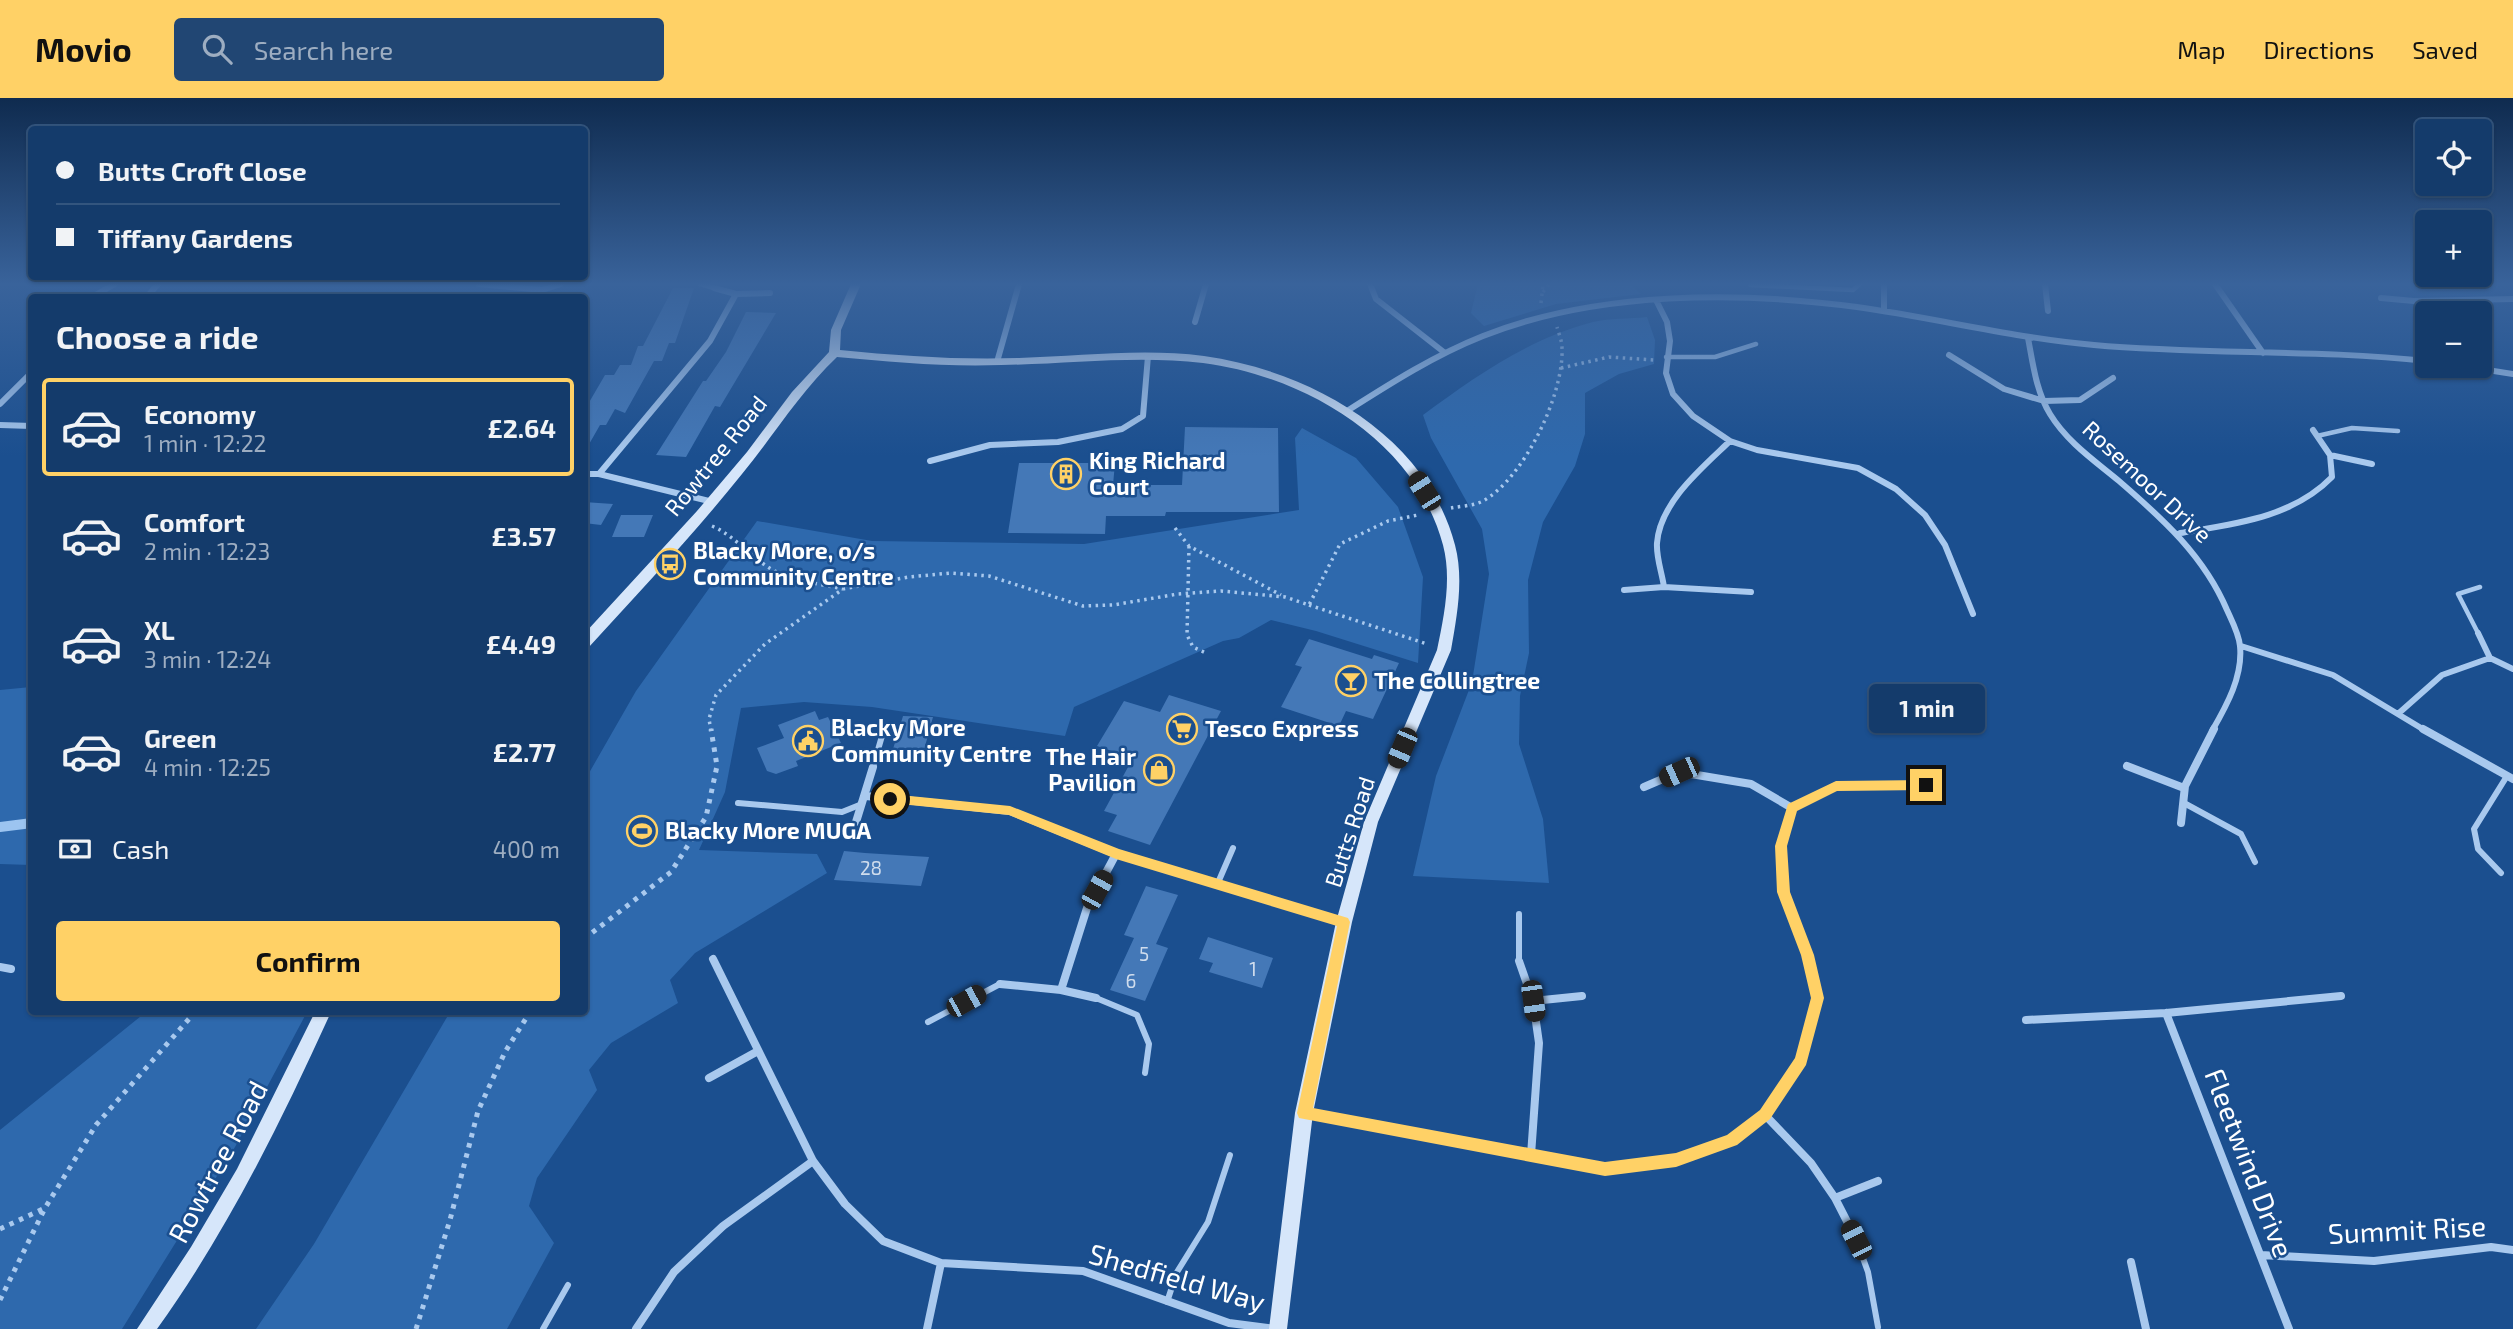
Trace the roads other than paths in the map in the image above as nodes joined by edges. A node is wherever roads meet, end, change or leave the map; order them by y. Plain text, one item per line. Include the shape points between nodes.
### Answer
1 (710, 341) edge
2 (835, 341) edge
3 (1003, 341) edge
4 (1430, 341) edge
5 (1472, 341) edge
6 (1670, 341) edge
7 (2029, 341) edge
8 (2061, 341) edge
9 (2255, 341) edge
10 (1756, 344) dead end
11 (834, 353) junction
12 (1445, 353) junction
13 (2263, 353) junction
14 (1949, 355) dead end
15 (1148, 356) junction
16 (1666, 359) junction
17 (2415, 360) edge
18 (997, 362) junction
19 (2492, 371) edge
20 (2513, 374) edge
21 (28, 376) edge
22 (2113, 378) dead end
23 (2044, 401) junction
24 (0, 404) edge
25 (1348, 411) junction
26 (0, 425) edge
27 (28, 426) edge
28 (2398, 431) dead end
29 (2315, 433) joint
30 (1730, 441) junction
31 (2330, 455) junction
32 (930, 461) dead end
33 (2372, 464) dead end
34 (588, 474) edge
35 (599, 474) junction
36 (713, 502) junction
37 (2180, 533) junction
38 (1664, 587) junction
39 (2480, 587) dead end
40 (1624, 590) dead end
41 (1751, 592) dead end
42 (1973, 614) dead end
43 (2478, 633) joint
44 (588, 639) edge
45 (2241, 646) junction
46 (2490, 658) junction
47 (2513, 669) edge
48 (2399, 712) junction
49 (884, 729) dead end
50 (2127, 766) dead end
51 (873, 767) joint
52 (2510, 777) edge
53 (1926, 785) dead end
54 (1644, 787) dead end
55 (2184, 788) junction
56 (864, 800) junction
57 (738, 803) dead end
58 (2184, 803) junction
59 (1792, 808) junction
60 (856, 822) dead end
61 (2181, 823) dead end
62 (1233, 848) dead end
63 (1116, 854) junction
64 (2255, 862) dead end
65 (2501, 873) dead end
66 (1217, 885) junction
67 (1519, 914) dead end
68 (1344, 922) junction
69 (713, 960) dead end
70 (1520, 961) joint
71 (0, 967) edge
72 (11, 969) dead end
73 (1000, 985) joint
74 (1061, 990) junction
75 (1583, 996) dead end
76 (2341, 996) dead end
77 (1096, 998) joint
78 (1533, 1001) junction
79 (2166, 1013) junction
80 (322, 1015) edge
81 (2026, 1020) dead end
82 (928, 1022) dead end
83 (758, 1051) junction
84 (1145, 1073) dead end
85 (709, 1078) dead end
86 (1304, 1113) junction
87 (1765, 1115) junction
88 (1230, 1155) dead end
89 (1531, 1155) junction
90 (813, 1161) junction
91 (1878, 1181) dead end
92 (1835, 1198) junction
93 (1856, 1240) joint
94 (2513, 1250) edge
95 (2261, 1255) junction
96 (2131, 1262) dead end
97 (940, 1263) junction
98 (568, 1285) dead end
99 (1167, 1302) junction
100 (1878, 1327) dead end
101 (146, 1329) edge
102 (543, 1329) edge
103 (636, 1329) edge
104 (927, 1329) edge
105 (1277, 1329) edge
106 (2146, 1329) edge
107 (2289, 1329) edge

1 - 35 street
2 - 11 street
3 - 18 street
4 - 12 street
5 - 12 street
6 - 16 street
7 - 23 street, Rosemoor Drive
8 - 13 street
9 - 13 street
10 - 16 lane via 1715,357
11 - 18 street, Butts Road
11 - 36 street, Rowtree Road via 809,375
12 - 25 street
13 - 17 street
14 - 23 street, Rosemoor Drive via 2004,390
15 - 18 street, Butts Road
15 - 25 street, Butts Road via 1206,360 1255,371
15 - 32 street via 1143,416 1122,429 1058,442 990,445
16 - 30 street via 1665,373 1673,394 1693,416
19 - 20 street
21 - 24 street
22 - 23 street, Rosemoor Drive via 2080,400
23 - 37 street, Rosemoor Drive via 2075,445
25 - 68 street, Butts Road via 1412,470 1437,511 1449,545 1453,585 1444,650 1371,822
26 - 27 street
28 - 29 lane via 2352,428
29 - 31 street
30 - 38 street via 1666,514 1657,542
30 - 42 street via 1768,453 1858,468 1896,489 1925,516 1945,545
31 - 33 street
31 - 37 street via 2333,477 2321,492 2269,514
34 - 35 street
35 - 36 street
36 - 44 street, Rowtree Road
37 - 45 street, Rosemoor Drive via 2214,580
38 - 40 street
38 - 41 street
39 - 43 lane via 2458,594
43 - 46 street
45 - 48 street via 2333,675
45 - 55 street, Rosemoor Drive via 2230,702
46 - 47 street
46 - 48 street via 2442,675
48 - 52 street
49 - 51 lane
50 - 55 street
51 - 56 street
52 - 65 lane via 2474,829 2478,849
53 - 59 street via 1836,786
54 - 59 street via 1679,772 1751,785
55 - 58 street, Rosemoor Drive
56 - 57 lane via 842,812
56 - 60 street
56 - 63 street via 1010,811
58 - 61 street, Rosemoor Drive
58 - 64 lane via 2241,834
59 - 87 street via 1781,846 1783,892 1808,955 1817,998 1801,1061
62 - 66 lane
63 - 66 street
63 - 74 street via 1087,908
66 - 68 street
67 - 70 lane
68 - 86 street, Butts Road
69 - 83 street, Shedfield Way
70 - 78 street
71 - 72 street
73 - 74 street
73 - 82 lane
74 - 77 street
75 - 78 street
76 - 79 street
77 - 84 lane via 1137,1015 1149,1044
78 - 89 street via 1539,1042
79 - 81 street
79 - 95 street, Fleetwind Drive
80 - 101 street, Rowtree Road via 252,1163 188,1273
83 - 85 street
83 - 90 street, Shedfield Way
86 - 89 street
86 - 105 street, Butts Road
87 - 89 street via 1732,1140 1676,1160 1605,1169
87 - 92 street via 1811,1163
88 - 99 lane via 1208,1222 1177,1272
90 - 97 street, Shedfield Way via 845,1204 883,1241
90 - 103 street via 723,1226 674,1272
91 - 92 street
92 - 93 street
93 - 100 lane via 1868,1272
94 - 95 street, Summit Rise via 2491,1247 2374,1261
95 - 107 street, Fleetwind Drive
96 - 106 street
97 - 99 street, Shedfield Way via 1083,1271
97 - 104 street
98 - 102 lane
99 - 105 street, Shedfield Way via 1229,1323

